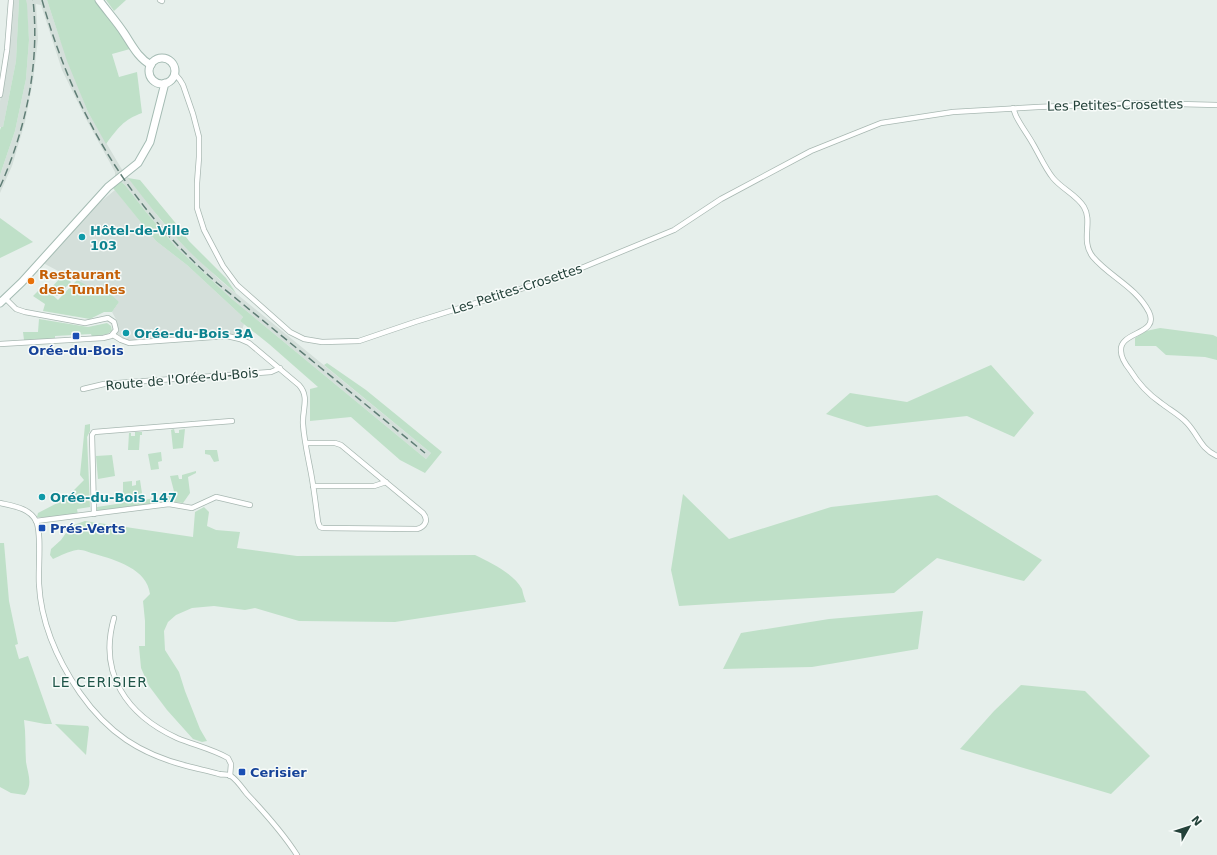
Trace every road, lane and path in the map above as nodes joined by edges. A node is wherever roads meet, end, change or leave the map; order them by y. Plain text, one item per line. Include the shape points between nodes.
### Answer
1 (11, 0) edge
2 (99, 0) edge
3 (151, 65) junction
4 (175, 74) junction
5 (165, 83) junction
6 (0, 95) edge
7 (1217, 105) edge
8 (1013, 108) junction
9 (3, 301) edge
10 (113, 334) junction
11 (0, 344) edge
12 (280, 368) junction
13 (83, 389) dead end
14 (232, 422) dead end
15 (306, 443) junction
16 (1217, 456) edge
17 (386, 482) junction
18 (313, 486) junction
19 (0, 503) edge
20 (250, 505) dead end
21 (94, 514) junction
22 (36, 521) junction
23 (114, 618) dead end
24 (230, 776) junction
25 (297, 855) edge

1 - 6 street
2 - 3 main road via 140,56
3 - 4 main road via 156,59 167,58 174,66
3 - 5 main road via 149,71 153,80
4 - 5 main road
4 - 8 street, Les Petites-Crosettes via 183,85 194,114 198,137 197,208 204,230 223,266 237,285 286,329 304,339 322,342 359,341 562,276 674,230 734,191 811,151 866,128 881,123 953,112
5 - 9 main road via 150,142 138,163 108,187
7 - 8 street, Les Petites-Crosettes via 1140,103
8 - 16 street via 1049,173 1085,208 1086,241 1091,253 1099,263 1130,288 1149,313 1149,325 1122,343 1124,362 1147,392 1184,420 1204,448
9 - 10 street via 25,312 85,323 110,318 116,327
10 - 11 street via 85,340
10 - 12 street, Route de l'Orée-du-Bois via 129,343 232,336 250,343
12 - 13 street, Route de l'Orée-du-Bois via 272,372 104,384
12 - 15 street, Route de l'Orée-du-Bois via 300,385 304,393 303,422
14 - 21 street via 94,432
15 - 17 street, Route de l'Orée-du-Bois via 338,443
15 - 18 street, Route de l'Orée-du-Bois
17 - 18 street via 374,486
17 - 18 street, Route de l'Orée-du-Bois via 424,514 426,520 422,527 322,528 318,522
19 - 22 street via 27,511
20 - 21 street via 216,497 192,508 169,504
21 - 22 street
22 - 24 street via 39,531 40,600 48,633 65,669 93,710 132,745 173,762
23 - 24 street via 109,654 117,683 127,700 139,714 162,730 228,758 231,764
24 - 25 street via 278,829

